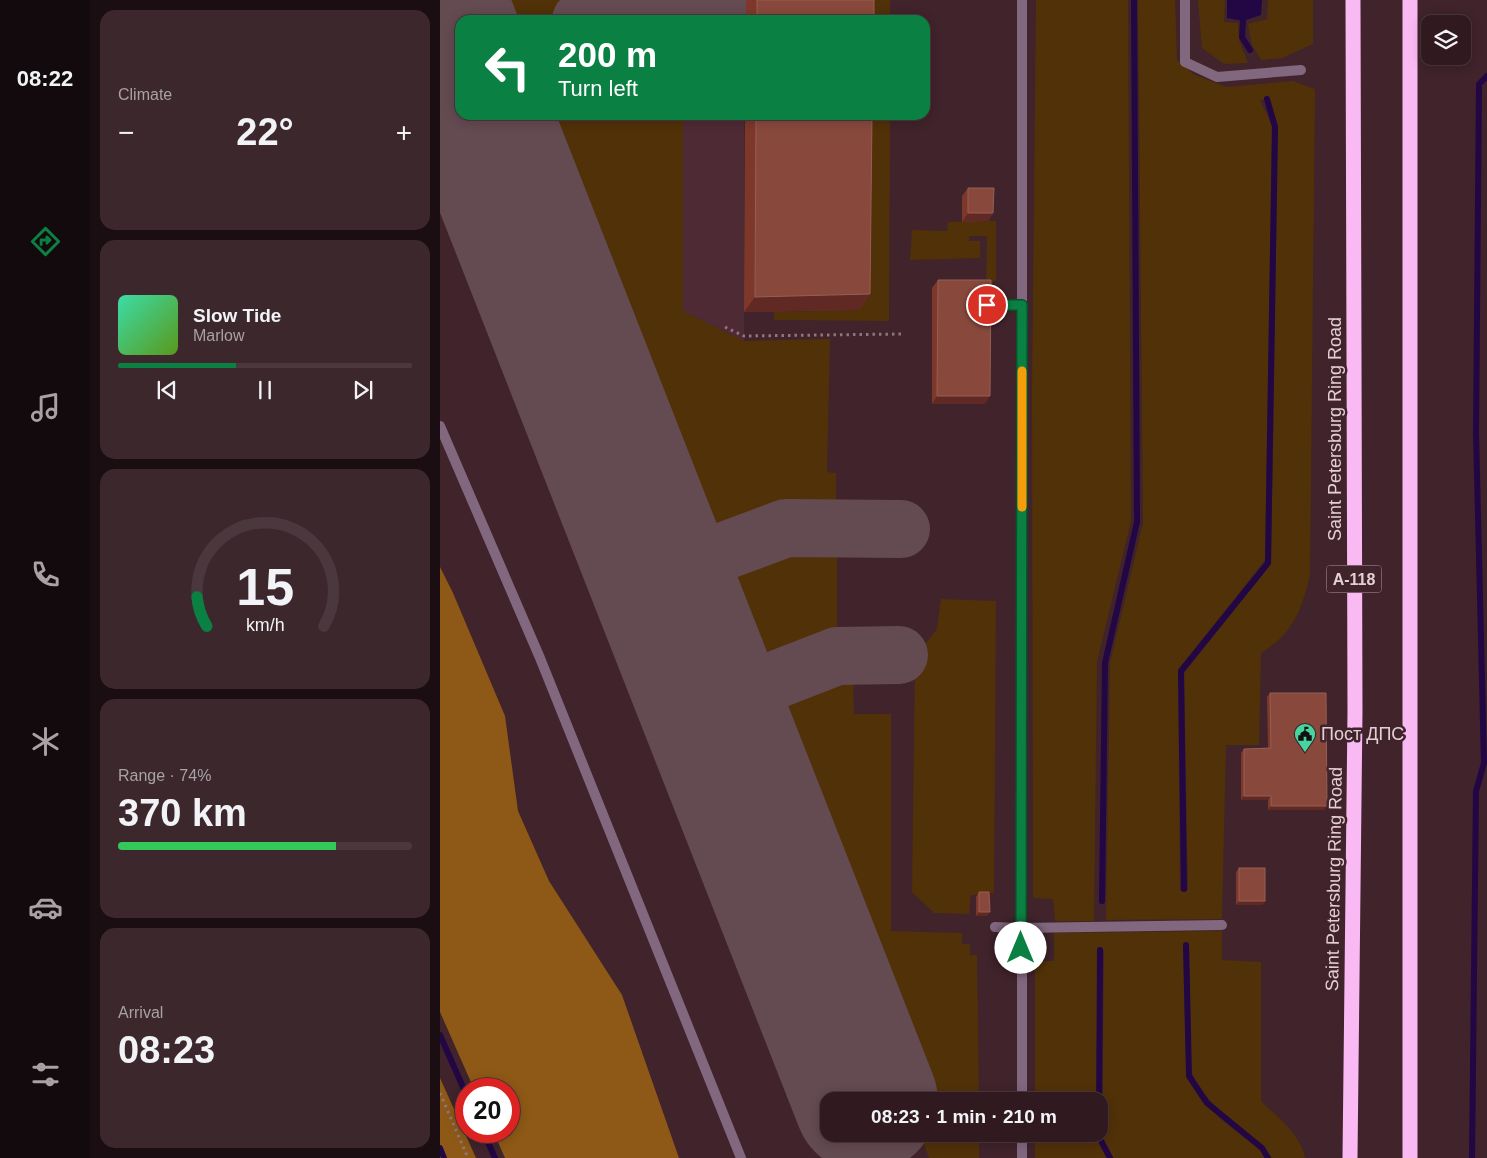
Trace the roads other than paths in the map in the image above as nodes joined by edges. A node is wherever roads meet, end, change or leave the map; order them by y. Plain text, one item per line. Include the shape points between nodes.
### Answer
1 (1022, 0) edge
2 (1184, 0) edge
3 (1353, 0) edge
4 (1410, 0) edge
5 (1301, 70) dead end
6 (987, 305) edge
7 (1022, 305) junction
8 (440, 426) edge
9 (1222, 925) dead end
10 (994, 926) dead end
11 (1021, 928) junction
12 (1022, 1092) edge
13 (1022, 1142) edge
14 (741, 1158) edge
15 (1022, 1158) edge
16 (1350, 1158) edge
17 (1410, 1158) edge

1 - 7 lane
2 - 5 lane via 1185,62 1217,76
3 - 16 highway, Saint Petersburg Ring Road / А-118 via 1355,711
4 - 17 highway
6 - 7 lane
7 - 11 lane
8 - 14 lane via 540,658
9 - 11 lane
10 - 11 lane
11 - 12 lane
13 - 15 lane

